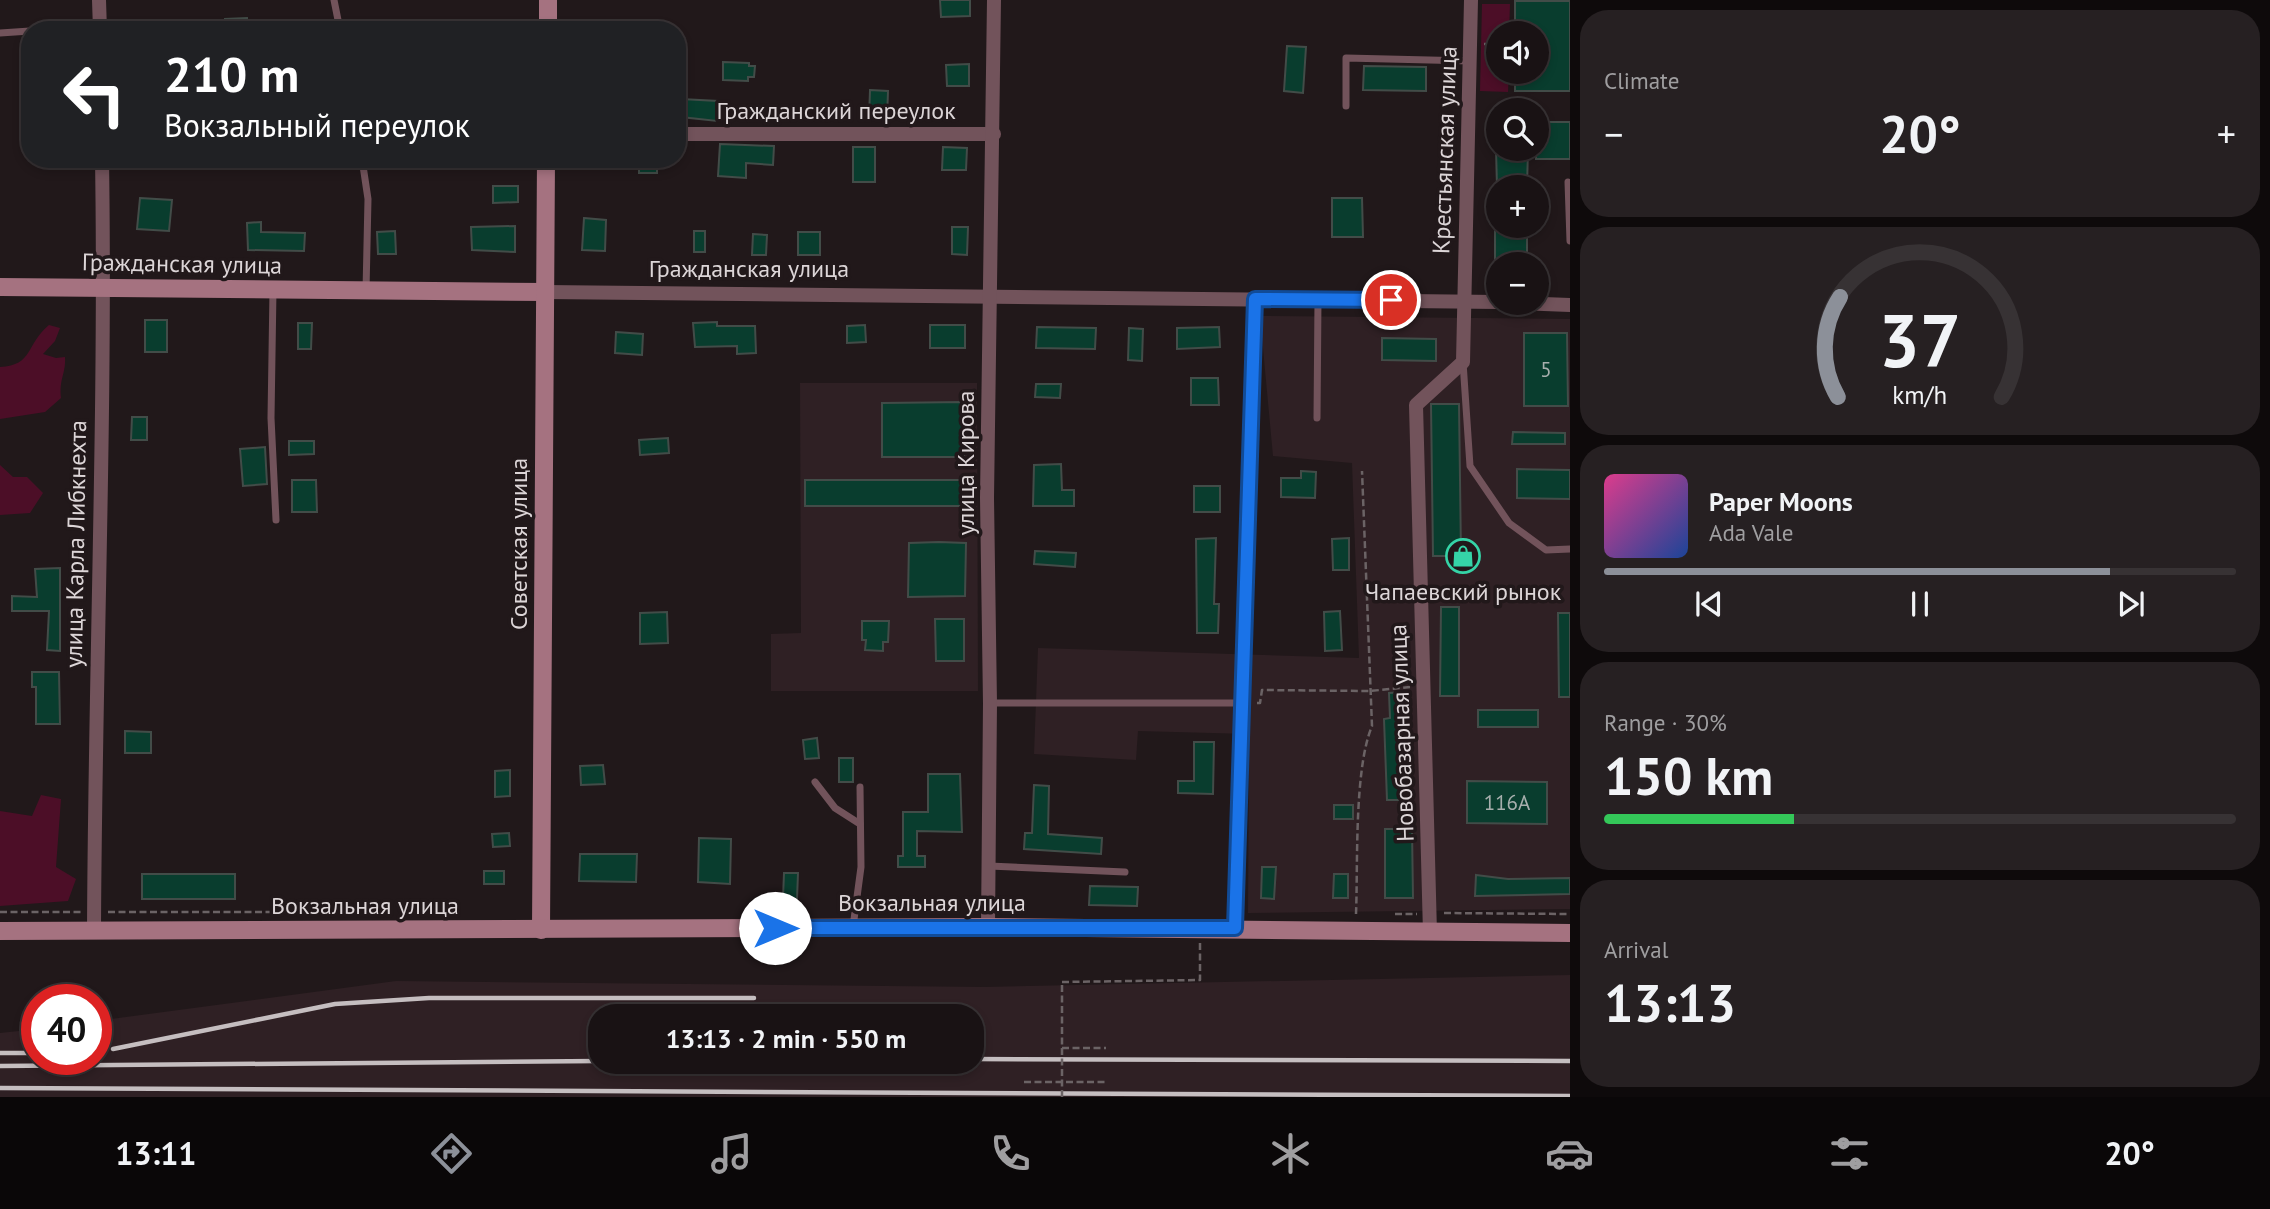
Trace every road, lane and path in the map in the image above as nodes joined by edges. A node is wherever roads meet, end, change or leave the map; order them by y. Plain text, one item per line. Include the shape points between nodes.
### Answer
1 (99, 0) edge
2 (334, 0) edge
3 (548, 0) edge
4 (994, 0) edge
5 (1471, 0) edge
6 (100, 21) edge
7 (338, 21) edge
8 (548, 21) edge
9 (21, 32) edge
10 (0, 33) edge
11 (1471, 61) junction
12 (1346, 106) dead end
13 (686, 134) edge
14 (994, 134) junction
15 (102, 168) edge
16 (363, 168) edge
17 (547, 168) edge
18 (1568, 182) dead end
19 (1570, 241) edge
20 (104, 286) junction
21 (0, 287) edge
22 (273, 289) junction
23 (366, 291) junction
24 (545, 292) junction
25 (990, 296) junction
26 (1255, 299) junction
27 (1318, 299) junction
28 (1464, 300) junction
29 (1486, 301) edge
30 (1549, 304) edge
31 (1570, 305) edge
32 (1463, 362) junction
33 (1317, 418) dead end
34 (1362, 471) dead end
35 (276, 520) dead end
36 (1570, 549) edge
37 (1424, 687) junction
38 (1370, 691) junction
39 (990, 703) junction
40 (1242, 703) junction
41 (815, 782) dead end
42 (860, 787) dead end
43 (860, 824) junction
44 (989, 866) junction
45 (1125, 872) dead end
46 (1368, 914) dead end
47 (1393, 914) dead end
48 (1430, 914) junction
49 (1570, 914) edge
50 (988, 927) junction
51 (853, 928) junction
52 (1235, 928) junction
53 (541, 930) junction
54 (0, 931) edge
55 (94, 931) junction
56 (1430, 933) junction
57 (1570, 933) edge
58 (1117, 983) dead end
59 (1062, 1048) junction
60 (1106, 1048) dead end
61 (1024, 1082) dead end
62 (1062, 1082) junction
63 (1108, 1082) dead end
64 (1062, 1097) edge

1 - 6 street
2 - 7 lane
3 - 8 street
4 - 14 street, улица Кирова
5 - 11 street, Крестьянская улица
9 - 10 lane
11 - 12 lane via 1346,58
11 - 28 street, Крестьянская улица
13 - 14 street, Гражданский переулок
14 - 25 street, улица Кирова
15 - 20 street, улица Карла Либкнехта
16 - 23 lane via 368,199
17 - 24 street, Советская улица
18 - 19 lane
20 - 21 street, Гражданская улица
20 - 22 street, Гражданская улица
20 - 55 street, улица Карла Либкнехта
22 - 23 street, Гражданская улица
22 - 35 lane via 271,418
23 - 24 street, Гражданская улица
24 - 25 street, Гражданская улица
24 - 53 street, Советская улица
25 - 26 street, Гражданская улица
25 - 39 street, улица Кирова
26 - 27 street, Гражданская улица
26 - 40 street
27 - 28 street, Гражданская улица
27 - 33 lane
28 - 29 street, Гражданская улица
28 - 32 street
30 - 31 street
32 - 36 lane via 1470,466 1509,523 1546,550
32 - 37 street, Новобазарная улица via 1416,405
34 - 38 path
37 - 38 path
37 - 48 street, Новобазарная улица
38 - 40 path via 1262,690 1260,704
38 - 46 path via 1372,726 1360,798 1356,914
39 - 40 lane
39 - 44 street, улица Кирова
40 - 52 street
41 - 43 lane via 835,808
42 - 43 lane
43 - 51 lane via 862,867
44 - 45 lane
44 - 50 street, улица Кирова
47 - 48 path
48 - 49 path
48 - 56 street, Новобазарная улица
50 - 51 street, Вокзальная улица
50 - 52 street, Вокзальная улица
51 - 53 street, Вокзальная улица
52 - 56 street, Вокзальная улица
53 - 55 street, Вокзальная улица
54 - 55 street, Вокзальная улица
56 - 57 street, Вокзальная улица
58 - 59 path, bridge via 1062,982
59 - 60 path
59 - 62 path, bridge
61 - 62 path
62 - 63 path
62 - 64 path, bridge

